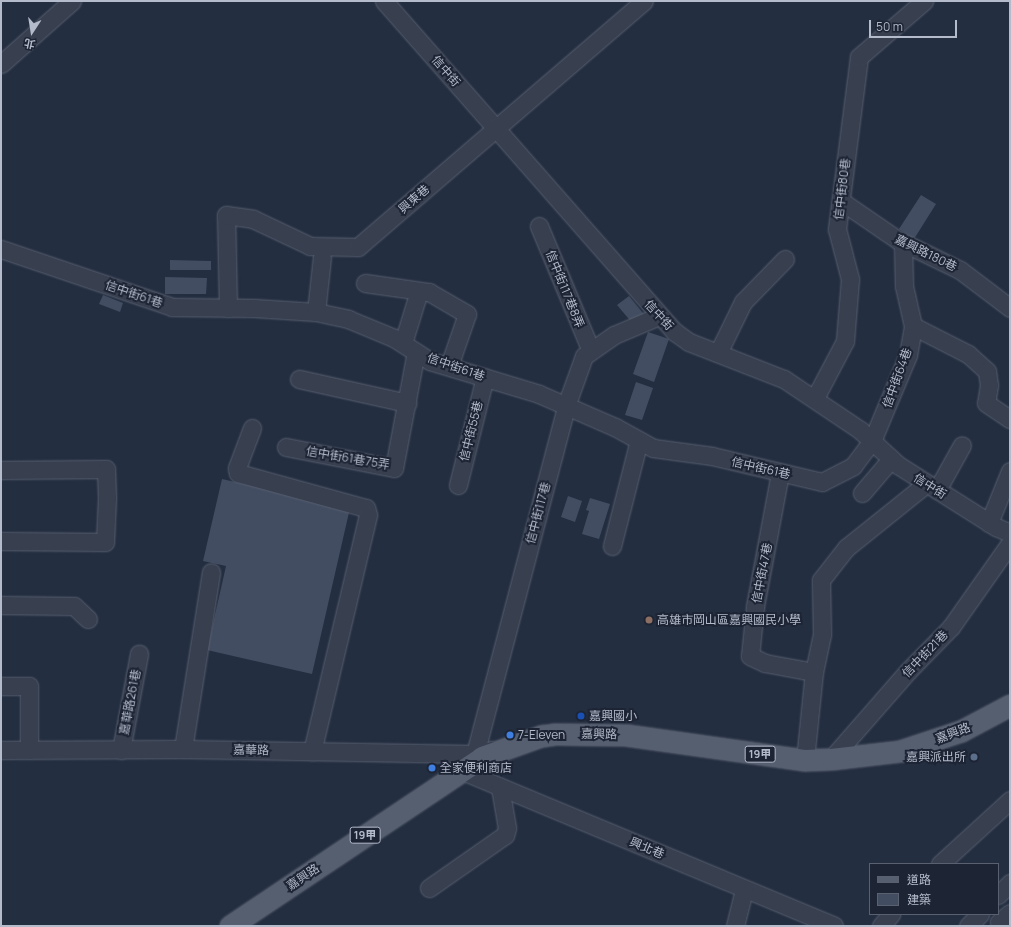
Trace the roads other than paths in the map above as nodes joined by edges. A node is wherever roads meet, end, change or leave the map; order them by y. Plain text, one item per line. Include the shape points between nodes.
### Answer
1 (72, 1) edge
2 (384, 1) edge
3 (644, 1) edge
4 (924, 1) edge
5 (1, 64) edge
6 (496, 128) junction
7 (841, 201) junction
8 (539, 226) dead end
9 (903, 243) junction
10 (1, 249) edge
11 (322, 257) dead end
12 (786, 259) dead end
13 (365, 283) dead end
14 (419, 291) junction
15 (228, 308) junction
16 (1010, 308) edge
17 (316, 312) junction
18 (659, 316) junction
19 (913, 326) junction
20 (410, 348) junction
21 (591, 351) junction
22 (718, 353) junction
23 (449, 366) junction
24 (485, 377) junction
25 (299, 378) dead end
26 (815, 398) junction
27 (407, 403) junction
28 (566, 406) junction
29 (1010, 419) edge
30 (252, 428) dead end
31 (639, 440) junction
32 (872, 441) junction
33 (962, 445) dead end
34 (286, 447) dead end
35 (891, 459) junction
36 (1, 470) edge
37 (1010, 471) edge
38 (780, 473) junction
39 (458, 485) dead end
40 (932, 487) junction
41 (862, 493) dead end
42 (989, 523) junction
43 (1010, 533) edge
44 (1, 541) edge
45 (1010, 543) edge
46 (612, 546) dead end
47 (211, 572) dead end
48 (1, 605) edge
49 (88, 619) dead end
50 (139, 654) dead end
51 (814, 672) junction
52 (1, 686) edge
53 (1010, 704) edge
54 (501, 748) junction
55 (183, 749) junction
56 (1, 750) edge
57 (29, 750) junction
58 (121, 750) junction
59 (312, 751) junction
60 (475, 754) junction
61 (831, 758) junction
62 (805, 760) junction
63 (460, 770) junction
64 (500, 787) junction
65 (1010, 800) edge
66 (941, 863) edge
67 (1010, 883) edge
68 (429, 888) dead end
69 (744, 889) junction
70 (999, 894) edge
71 (890, 915) edge
72 (979, 915) edge
73 (230, 926) edge
74 (735, 926) edge
75 (834, 926) edge
76 (881, 926) edge
77 (968, 926) edge

1 - 5 street
2 - 6 street, 信中街
3 - 6 street, 興東巷
4 - 7 street, 信中街80巷 via 859,57
6 - 15 street, 興東巷 via 358,247 310,246 253,220 226,215
6 - 18 street, 信中街
7 - 9 street, 嘉興路180巷
7 - 26 street, 信中街80巷 via 837,229 850,279 845,341
8 - 21 street, 信中街117巷8弄
9 - 16 street, 嘉興路180巷 via 960,270
9 - 19 street, 信中街64巷 via 904,286
10 - 15 street, 信中街61巷 via 172,308
11 - 17 street
12 - 22 street via 744,302
13 - 14 street
14 - 20 street, 信中街61巷75弄
14 - 23 street via 429,292 467,314
15 - 17 street, 信中街61巷
17 - 20 street, 信中街61巷 via 348,319
18 - 21 street, 信中街117巷 via 614,335
18 - 22 street, 信中街 via 689,342
19 - 29 street via 968,354 987,371 989,385 986,403
19 - 32 street, 信中街64巷 via 908,355
20 - 23 street, 信中街61巷 via 430,361
20 - 27 street, 信中街61巷75弄
21 - 28 street, 信中街117巷 via 584,356
22 - 26 street, 信中街 via 770,372
23 - 24 street, 信中街61巷
24 - 28 street, 信中街61巷 via 539,394
24 - 39 street, 信中街55巷
25 - 27 street
26 - 32 street, 信中街
27 - 34 street, 信中街61巷75弄 via 394,468
28 - 31 street, 信中街61巷
28 - 60 street, 信中街117巷
30 - 59 street via 237,468 238,473 366,508 368,515
31 - 38 street, 信中街61巷 via 660,450 712,456
31 - 46 street
32 - 35 street, 信中街
32 - 38 street, 信中街61巷 via 853,466 827,481
33 - 40 street
35 - 40 street, 信中街
35 - 41 street
36 - 44 street via 106,469 106,542
37 - 42 street
38 - 51 street, 信中街47巷 via 755,607 750,656 765,663
40 - 42 street, 信中街
40 - 51 street via 846,548 821,580 822,634
42 - 43 street, 信中街
45 - 61 street, 信中街21巷 via 951,628 908,671
47 - 55 street
48 - 49 street via 74,606
50 - 58 street, 嘉華路261巷
51 - 62 street
52 - 57 street via 29,686
53 - 61 main road, 嘉興路 / 19甲 via 961,731 900,751
54 - 60 street, 嘉華路
54 - 62 main road, 嘉興路 / 19甲 via 555,734 626,735
54 - 63 main road, 嘉興路 / 19甲
55 - 58 street, 嘉華路
55 - 59 street, 嘉華路
56 - 57 street, 嘉華路
57 - 58 street, 嘉華路
59 - 60 street, 嘉華路
61 - 62 main road, 嘉興路 / 19甲
63 - 64 street, 興北巷
63 - 73 main road, 嘉興路 / 19甲
64 - 68 street via 507,828 505,835
64 - 69 street, 興北巷
65 - 66 street
67 - 70 street
69 - 74 street
69 - 75 street, 興北巷
71 - 76 street
72 - 77 street

